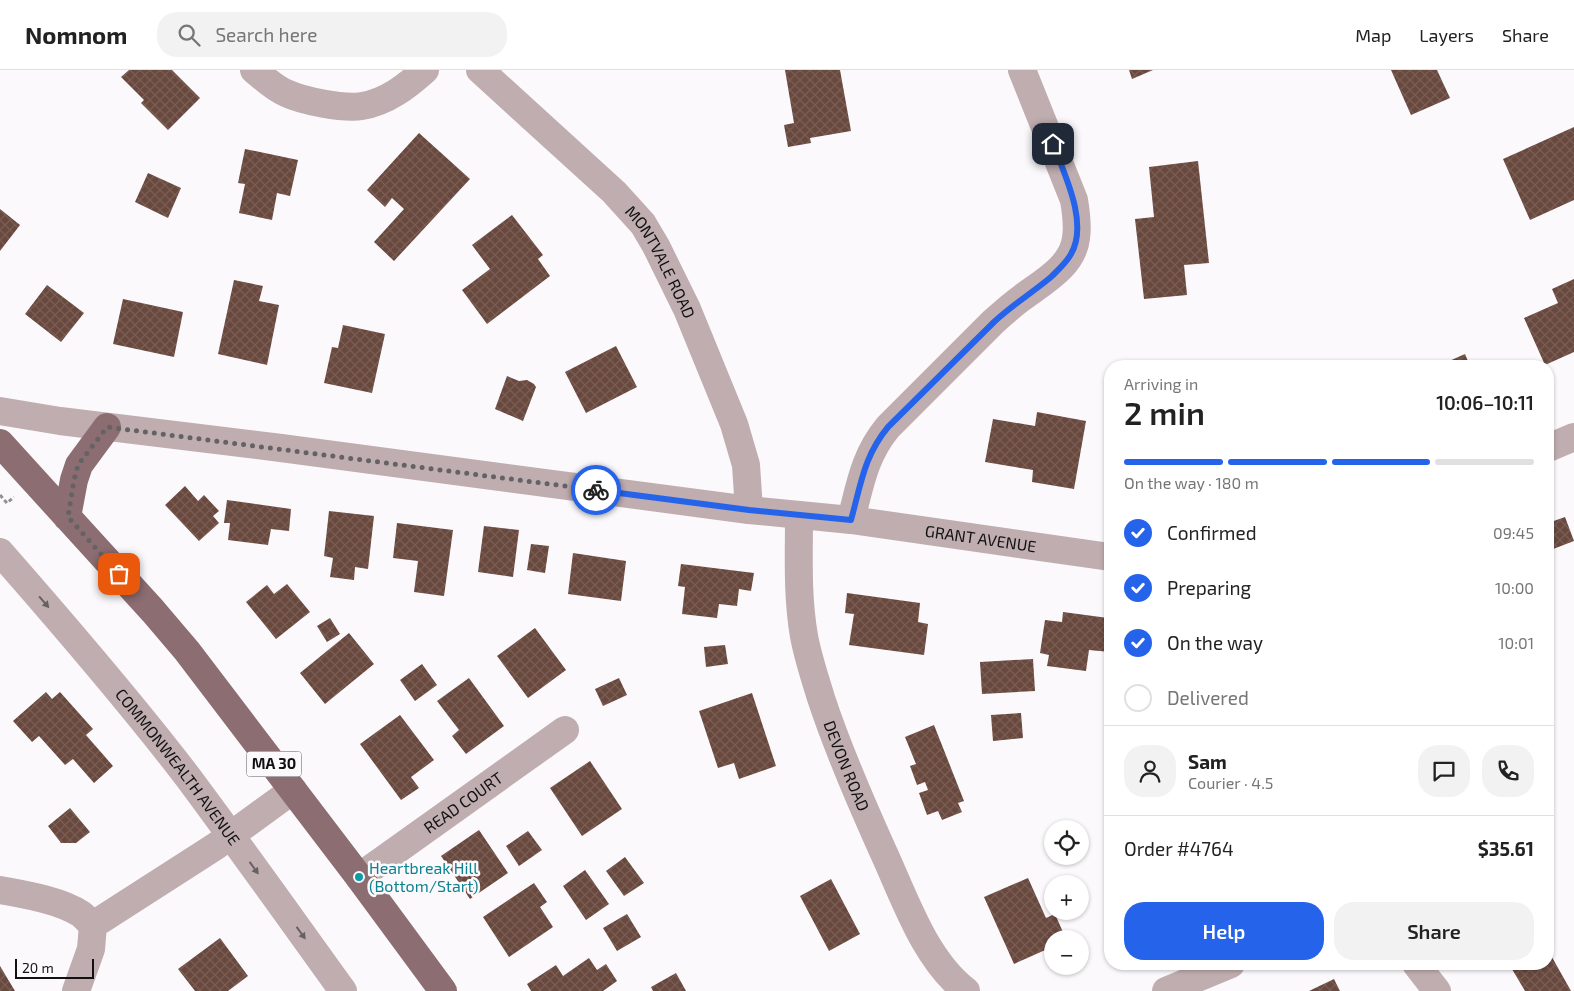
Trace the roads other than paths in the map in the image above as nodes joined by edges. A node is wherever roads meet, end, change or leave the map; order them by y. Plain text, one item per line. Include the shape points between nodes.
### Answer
1 (254, 70) edge
2 (425, 70) edge
3 (480, 70) edge
4 (1022, 70) edge
5 (0, 411) edge
6 (107, 427) junction
7 (1574, 437) edge
8 (0, 443) edge
9 (1554, 445) edge
10 (749, 510) junction
11 (799, 515) junction
12 (68, 517) junction
13 (851, 520) junction
14 (0, 552) edge
15 (1104, 556) edge
16 (11, 581) edge
17 (565, 730) dead end
18 (294, 790) junction
19 (230, 836) junction
20 (360, 877) junction
21 (0, 890) edge
22 (93, 925) junction
23 (1216, 970) edge
24 (1421, 970) edge
25 (961, 989) edge
26 (76, 991) edge
27 (343, 991) edge
28 (443, 991) edge
29 (1166, 991) edge
30 (1437, 991) edge

1 - 2 street via 285,93 299,98 361,106 397,93
3 - 10 street, MONTVALE ROAD via 614,192 643,224 688,310 734,424 746,465
4 - 13 street via 1074,200 1076,239 1072,253 1063,266 994,322 883,433 869,455
5 - 6 street, GRANT AVENUE
6 - 10 street, GRANT AVENUE
6 - 12 main road via 78,465
7 - 9 street
8 - 12 main road, MA 30
10 - 11 street, GRANT AVENUE
11 - 13 street, GRANT AVENUE
11 - 25 street, DEVON ROAD via 799,583 804,637 830,726 920,932
12 - 18 main road, MA 30 via 187,651
13 - 15 street, GRANT AVENUE
14 - 16 street, COMMONWEALTH AVENUE
16 -> 19 street, COMMONWEALTH AVENUE via 88,653 152,731
17 - 20 street, READ COURT
18 - 19 street
18 - 20 main road, MA 30
19 - 22 street
19 -> 27 street, COMMONWEALTH AVENUE
20 - 28 main road, MA 30
21 - 22 street via 34,896 58,905 81,914
22 - 26 street via 91,949
23 - 29 street
24 - 30 street

